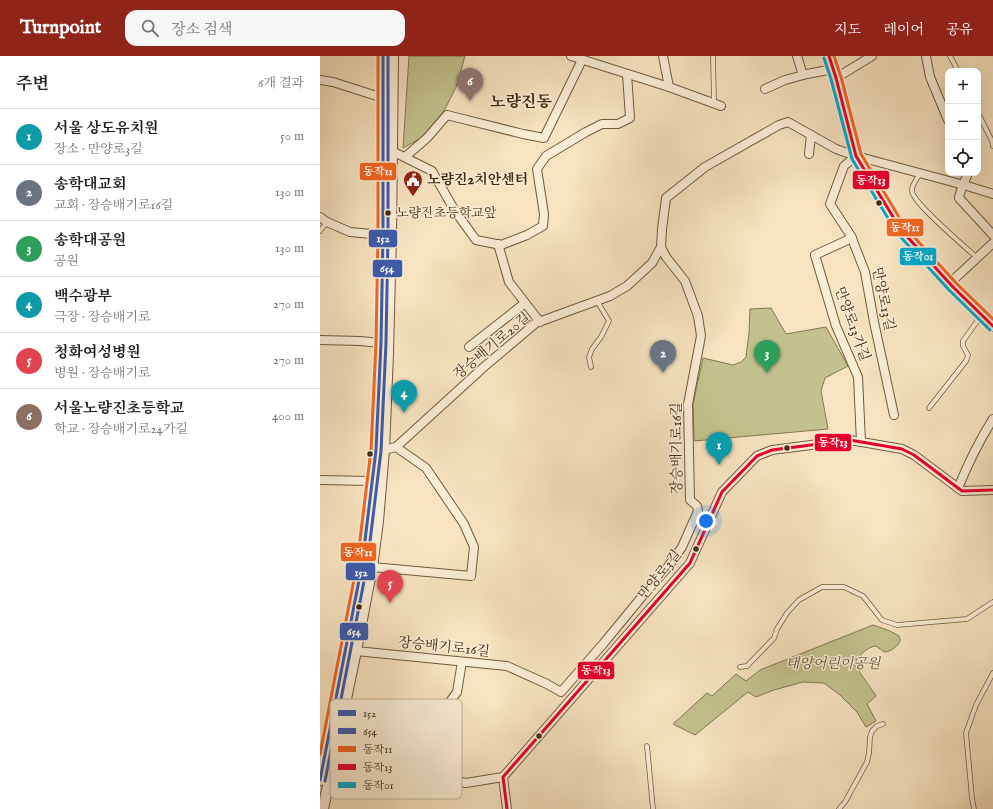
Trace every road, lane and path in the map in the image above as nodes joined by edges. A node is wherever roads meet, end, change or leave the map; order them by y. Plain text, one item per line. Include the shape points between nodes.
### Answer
1 (383, 56) edge
2 (393, 56) edge
3 (571, 56) edge
4 (663, 56) edge
5 (713, 56) edge
6 (797, 56) edge
7 (872, 56) edge
8 (926, 56) edge
9 (950, 56) edge
10 (831, 57) edge
11 (582, 60) junction
12 (956, 68) edge
13 (627, 74) junction
14 (834, 74) junction
15 (803, 75) junction
16 (320, 80) edge
17 (669, 87) junction
18 (765, 89) dead end
19 (383, 98) junction
20 (718, 105) joint
21 (945, 113) edge
22 (981, 119) edge
23 (811, 135) junction
24 (993, 146) edge
25 (392, 151) junction
26 (809, 154) dead end
27 (856, 156) junction
28 (405, 157) junction
29 (920, 173) junction
30 (967, 176) edge
31 (964, 185) junction
32 (993, 194) edge
33 (323, 220) edge
34 (320, 231) edge
35 (383, 235) junction
36 (993, 235) edge
37 (852, 238) junction
38 (993, 243) edge
39 (498, 244) junction
40 (661, 247) junction
41 (977, 258) junction
42 (950, 283) junction
43 (597, 301) junction
44 (526, 303) junction
45 (982, 314) junction
46 (540, 322) junction
47 (993, 326) edge
48 (320, 340) edge
49 (381, 343) junction
50 (468, 347) dead end
51 (591, 367) dead end
52 (929, 408) dead end
53 (894, 415) dead end
54 (993, 419) edge
55 (862, 442) junction
56 (396, 447) junction
57 (384, 450) junction
58 (320, 480) edge
59 (372, 482) junction
60 (958, 488) junction
61 (993, 490) edge
62 (372, 567) junction
63 (993, 602) edge
64 (356, 651) junction
65 (462, 662) junction
66 (740, 668) dead end
67 (993, 673) edge
68 (337, 699) edge
69 (343, 699) edge
70 (452, 699) edge
71 (883, 724) dead end
72 (330, 736) edge
73 (647, 746) dead end
74 (330, 747) edge
75 (323, 773) edge
76 (502, 777) junction
77 (462, 782) edge
78 (323, 809) edge
79 (507, 809) edge
80 (652, 809) edge
81 (840, 809) edge
82 (974, 809) edge

1 - 19 street
2 - 25 street
3 - 11 street
4 - 17 street
5 - 20 lane
6 - 15 street
7 - 14 street
8 - 21 street via 930,77
9 - 12 lane
10 - 14 street
11 - 13 street
11 - 28 street via 544,138 447,115 427,138
13 - 17 street
13 - 39 street via 630,118 618,124 602,124 546,156 537,169 544,214 543,226 502,245
14 - 15 street
14 - 27 street
15 - 18 street
16 - 19 street
17 - 20 street
19 - 35 street
22 - 24 lane
23 - 26 street
23 - 27 street via 836,149
23 - 40 street via 788,122 705,167 666,198
25 - 28 street
25 - 57 street
27 - 29 street
27 - 37 street, 만양로13길 via 844,166 830,204
27 - 42 street via 901,230
28 - 39 street via 432,171 455,211 476,240
29 - 31 street
29 - 41 lane via 912,190 915,199
30 - 31 street
31 - 32 street
31 - 36 street via 959,198
33 - 34 lane
33 - 35 street via 350,232
35 - 49 street
37 - 53 street, 만양로13길 via 865,272
37 - 55 street, 만양로13가길 via 815,255 836,326 858,377
38 - 41 street
39 - 44 street via 509,282
40 - 43 street, 장승배기로20길 via 652,263 627,286
40 - 65 street, 장승배기로16길 via 685,281 698,316 701,336 688,404 690,500 697,506 698,511 682,547 668,568 561,692 506,666
41 - 42 street
42 - 45 street
43 - 46 street, 장승배기로20길
43 - 51 lane via 609,321 592,349 589,358
44 - 46 street
44 - 50 street
45 - 47 street
45 - 52 lane via 963,341 968,356 966,360
46 - 56 street, 장승배기로20길 via 485,366
48 - 49 street
49 - 59 street
54 - 60 street via 983,434
55 - 60 street, 만양로3길 via 902,449
55 - 76 street, 만양로3길 via 850,440 772,450 757,456 722,492 690,563
56 - 57 street, 장승배기로20길
56 - 62 street via 426,468 464,524 474,547 471,576
57 - 62 street
58 - 59 street
59 - 68 street via 362,565
60 - 61 street, 만양로3길 via 962,491
62 - 64 street
63 - 66 lane via 967,619 897,625 882,620 863,596 844,587 822,587 799,600 787,613 774,638 747,666
64 - 65 street, 장승배기로16길
64 - 69 street
65 - 70 street via 457,692
67 - 82 lane via 976,705 966,733
71 - 81 lane via 872,731 866,762
72 - 75 street
73 - 80 lane
74 - 75 street
75 - 78 street
76 - 77 street
76 - 79 street

